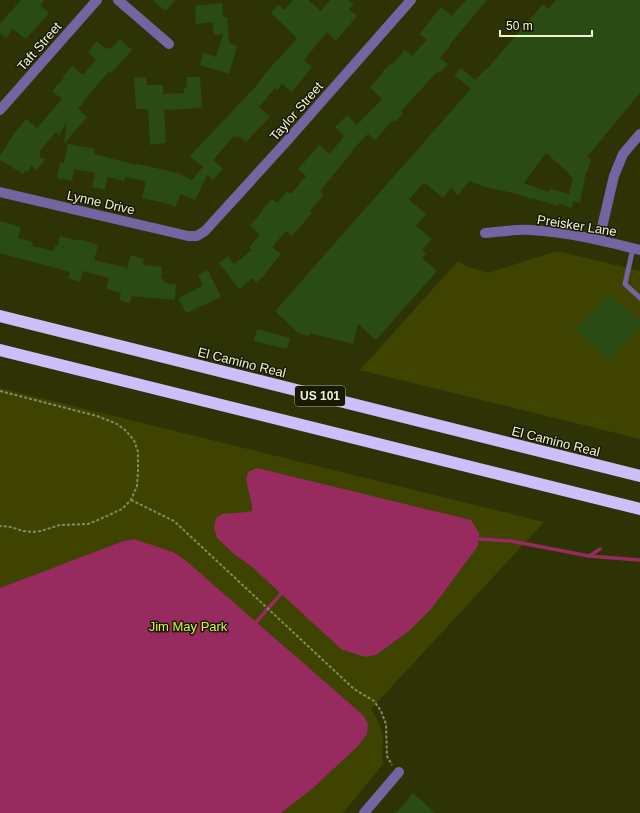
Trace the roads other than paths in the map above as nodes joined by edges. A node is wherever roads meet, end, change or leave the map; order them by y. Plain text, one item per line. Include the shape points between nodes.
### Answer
1 (97, 0) edge
2 (118, 0) edge
3 (411, 0) edge
4 (169, 44) dead end
5 (0, 110) edge
6 (640, 134) edge
7 (0, 192) edge
8 (485, 233) dead end
9 (197, 236) joint
10 (599, 240) junction
11 (636, 249) edge
12 (640, 298) edge
13 (0, 316) edge
14 (0, 350) edge
15 (640, 476) edge
16 (640, 509) edge
17 (399, 772) road end
18 (364, 813) edge

1 - 5 street, Taft Street
2 - 4 street
3 - 9 street, Taylor Street via 275,154 205,231
6 - 10 street via 623,154 614,176
7 - 9 street, Lynne Drive
8 - 10 street, Preisker Lane via 530,230
10 - 11 street, Preisker Lane
11 - 12 lane via 625,284
13 - 15 highway, El Camino Real / US 101
14 - 16 highway, US 101
17 - 18 street

